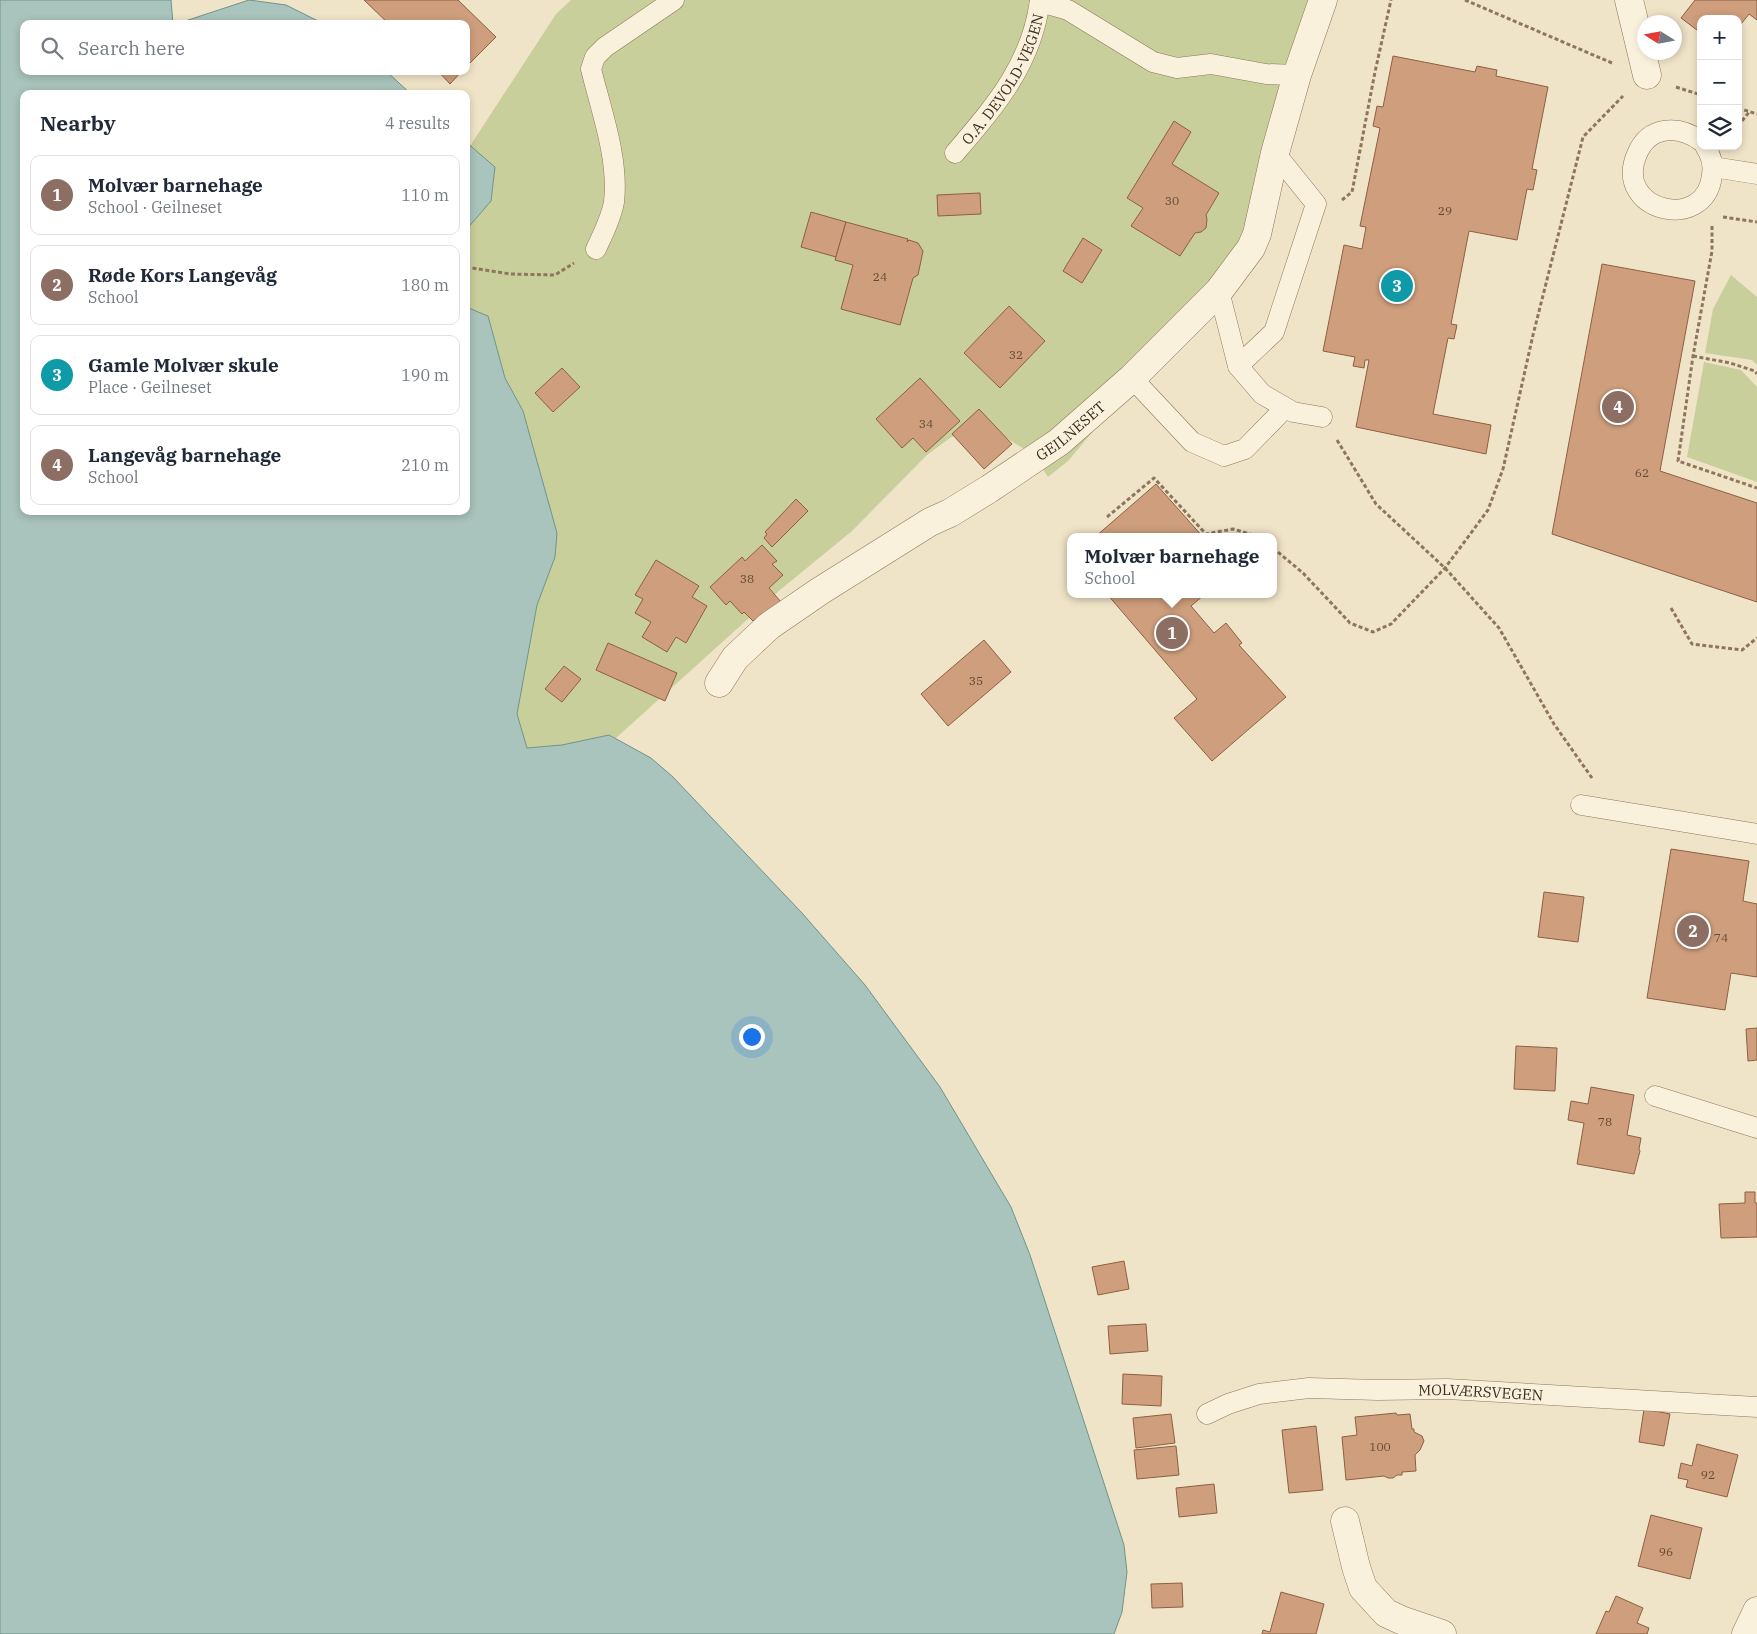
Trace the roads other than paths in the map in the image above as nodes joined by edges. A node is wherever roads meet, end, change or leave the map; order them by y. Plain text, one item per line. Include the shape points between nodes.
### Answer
1 (674, 0) edge
2 (1323, 0) edge
3 (1629, 0) edge
4 (1040, 1) edge
5 (1296, 75) junction
6 (1647, 75) road end
7 (1697, 138) edge
8 (1708, 150) edge
9 (955, 153) dead end
10 (1275, 153) junction
11 (1713, 167) junction
12 (1757, 174) edge
13 (596, 249) road end
14 (1220, 291) junction
15 (1238, 366) junction
16 (1132, 378) junction
17 (1285, 408) junction
18 (1322, 417) road end
19 (718, 682) dead end
20 (1581, 805) dead end
21 (1757, 834) edge
22 (1655, 1096) dead end
23 (1757, 1128) edge
24 (1757, 1407) edge
25 (1207, 1414) dead end
26 (1345, 1521) dead end
27 (1442, 1634) edge

1 - 13 lane via 606,47 595,57 591,69 612,154 615,188 614,204
2 - 5 street, GEILNESET
3 - 6 street
4 - 5 lane via 1068,10 1153,62 1176,68 1211,64 1266,74
4 - 9 lane, O.A. DEVOLD-VEGEN via 1026,54 1017,72
5 - 10 street, GEILNESET
7 - 11 lane via 1676,130 1662,131 1649,137 1639,148 1634,161 1636,188 1656,207 1682,210 1696,204 1706,194 1712,181
8 - 11 lane
10 - 14 street, GEILNESET via 1257,234 1251,248
10 - 15 lane via 1316,204 1274,332
11 - 12 lane
14 - 15 lane
14 - 16 street, GEILNESET
15 - 17 lane via 1262,394
16 - 17 lane via 1192,442 1224,456 1245,449
16 - 19 street, GEILNESET via 1059,442 769,626 735,658
17 - 18 lane
20 - 21 lane
22 - 23 lane
24 - 25 lane, MOLVÆRSVEGEN via 1447,1389 1309,1388 1259,1394
26 - 27 street via 1363,1588 1386,1613

